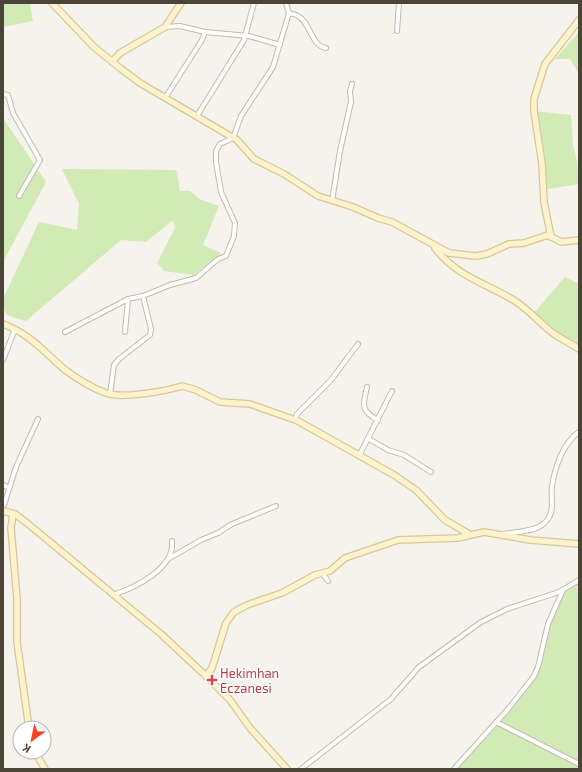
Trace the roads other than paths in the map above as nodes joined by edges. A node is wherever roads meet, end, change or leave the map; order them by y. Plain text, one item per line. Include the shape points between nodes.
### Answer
1 (52, 3) edge
2 (181, 3) edge
3 (254, 3) edge
4 (286, 3) edge
5 (398, 3) edge
6 (289, 14) junction
7 (579, 20) edge
8 (165, 27) junction
9 (398, 31) dead end
10 (205, 32) junction
11 (246, 36) junction
12 (280, 45) junction
13 (326, 48) dead end
14 (112, 62) junction
15 (352, 84) dead end
16 (3, 94) edge
17 (165, 98) junction
18 (197, 116) junction
19 (233, 138) junction
20 (19, 196) dead end
21 (332, 201) junction
22 (551, 237) junction
23 (579, 240) edge
24 (432, 244) junction
25 (144, 296) junction
26 (128, 298) junction
27 (3, 324) edge
28 (15, 329) junction
29 (65, 332) dead end
30 (125, 332) dead end
31 (358, 344) dead end
32 (579, 348) edge
33 (3, 360) edge
34 (367, 387) dead end
35 (392, 391) dead end
36 (110, 394) junction
37 (38, 419) dead end
38 (294, 420) junction
39 (378, 420) junction
40 (579, 432) edge
41 (368, 439) junction
42 (359, 456) junction
43 (431, 472) dead end
44 (3, 485) edge
45 (9, 488) junction
46 (276, 506) dead end
47 (4, 508) edge
48 (13, 514) junction
49 (469, 534) junction
50 (500, 534) junction
51 (172, 542) dead end
52 (579, 544) edge
53 (168, 559) junction
54 (322, 573) junction
55 (579, 580) edge
56 (328, 582) dead end
57 (564, 588) junction
58 (113, 595) junction
59 (206, 676) junction
60 (28, 720) edge
61 (496, 722) junction
62 (39, 760) edge
63 (579, 764) edge
64 (44, 769) edge
65 (287, 769) edge
66 (301, 769) edge
67 (454, 769) edge

1 - 14 street
2 - 8 street
3 - 11 street
4 - 6 street
5 - 9 street
6 - 12 street
6 - 13 street via 298,16 311,31 315,42 321,48
7 - 22 street via 545,64 534,99 544,202
8 - 10 street via 180,26
8 - 14 street via 120,53
10 - 11 street
10 - 17 street
11 - 12 street
11 - 18 street
12 - 19 street via 273,67 241,116
14 - 17 street
15 - 21 street via 351,102
16 - 20 street via 10,98 13,114 40,160
17 - 18 street
18 - 19 street
19 - 21 street via 254,159 284,174 310,192
19 - 25 street via 220,144 216,151 221,192 235,223 234,236 226,256 218,259 196,278
21 - 24 street via 392,222
22 - 23 street via 560,242
22 - 24 street via 548,235 524,243 509,244 476,256 449,253
24 - 32 street via 456,270 515,301 551,332
25 - 26 street
25 - 36 street via 150,335 114,365
26 - 29 street
26 - 30 street
27 - 28 street
28 - 33 street
28 - 36 street via 29,336 79,379
31 - 38 street
34 - 39 street via 363,405 368,415
35 - 39 street
36 - 38 street via 132,394 182,386 220,402 250,404
37 - 45 street
38 - 42 street
39 - 41 street
40 - 50 street via 560,456 556,466 551,515 542,526
41 - 42 street
41 - 43 street via 404,455
42 - 49 street via 416,490 445,520
44 - 45 street
45 - 47 street
46 - 53 street via 232,524
47 - 48 street
48 - 58 street via 27,522
48 - 60 street via 11,528 18,599 17,642
49 - 50 street
49 - 54 street via 458,538 398,540 345,558 330,571
50 - 52 street via 530,540
51 - 53 street via 172,551
53 - 58 street via 145,581
54 - 56 street
54 - 59 street via 282,593 234,612 226,623 212,668
55 - 57 street
57 - 61 street via 548,624 534,676
57 - 66 street via 559,592 507,609 482,622 419,667 391,698
58 - 59 street via 161,634
59 - 65 street via 230,700 250,728
61 - 63 street
61 - 67 street
62 - 64 street

